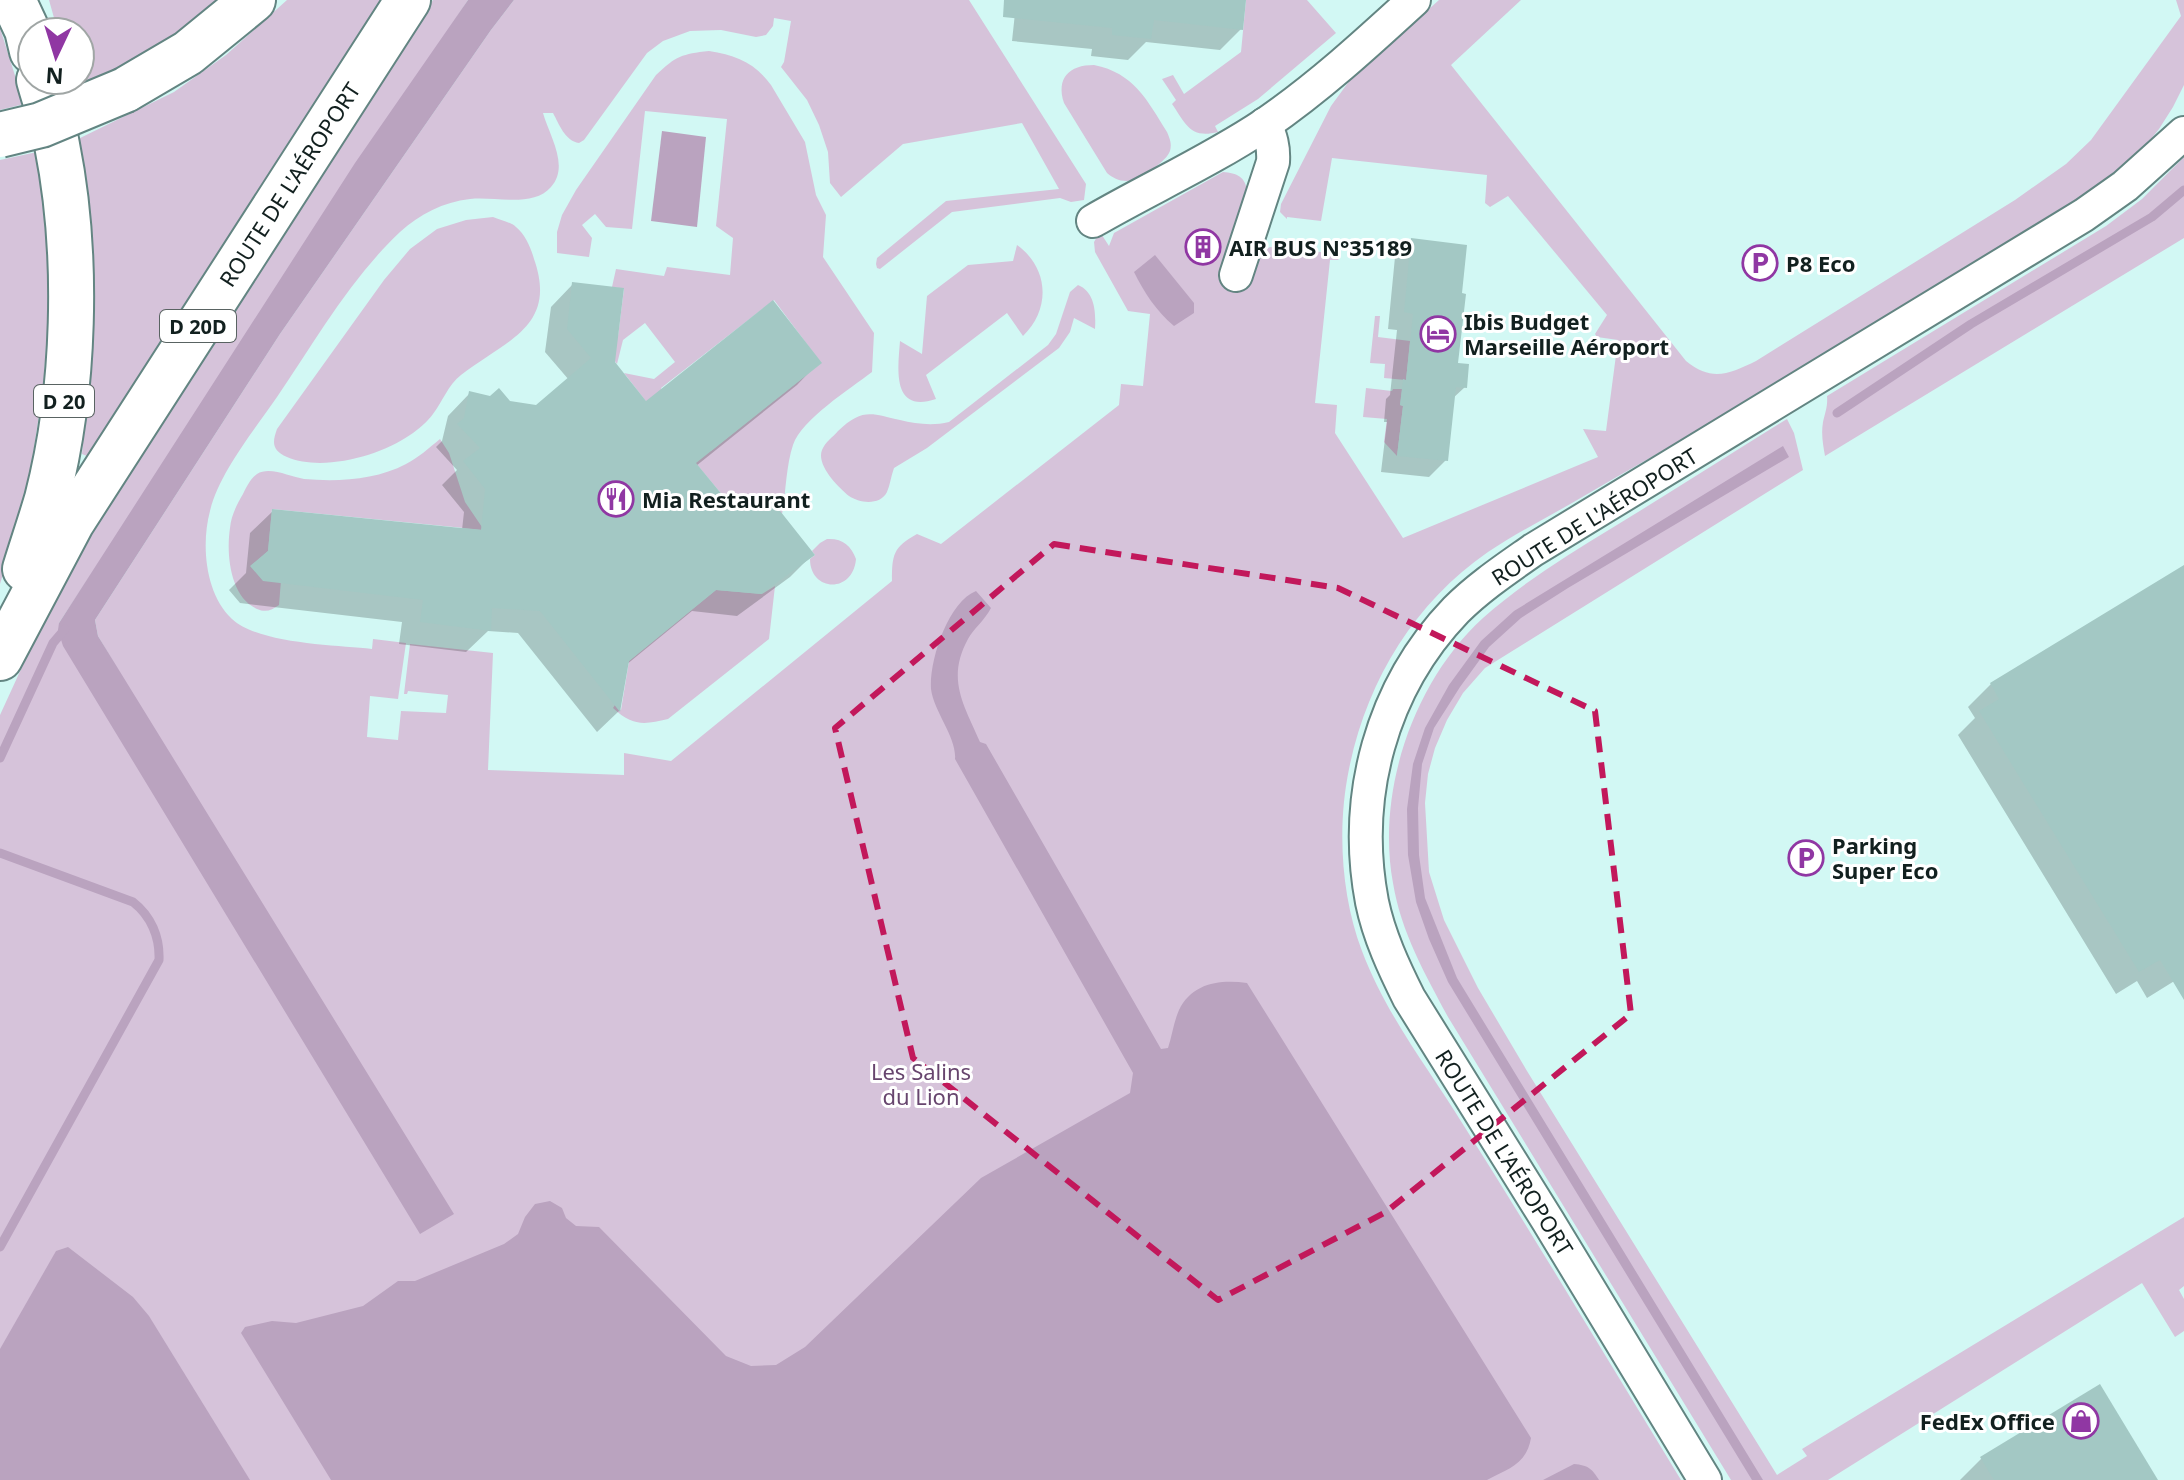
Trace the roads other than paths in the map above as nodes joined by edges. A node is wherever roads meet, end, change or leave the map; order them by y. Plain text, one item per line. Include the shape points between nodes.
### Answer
1 (253, 0) edge
2 (408, 0) edge
3 (1414, 0) edge
4 (44, 96) edge
5 (2184, 111) edge
6 (1265, 124) junction
7 (2184, 133) edge
8 (0, 135) edge
9 (2160, 155) junction
10 (1093, 221) dead end
11 (1236, 275) dead end
12 (0, 651) edge
13 (0, 658) edge
14 (1705, 1480) edge

1 - 8 main road, bridge via 188,53 125,90 41,125
2 - 13 main road, ROUTE DE L'AÉROPORT / D 20D via 72,522
3 - 6 street via 1327,79
4 - 12 main road, D 20 via 65,198 70,269 67,379 47,498
5 - 9 street, ROUTE DE L'AÉROPORT
6 - 10 street
6 - 11 street via 1273,162
7 - 9 street, ROUTE DE L'AÉROPORT
9 - 14 street, ROUTE DE L'AÉROPORT via 2084,215 1489,581 1424,648 1381,733 1367,802 1366,866 1396,973

